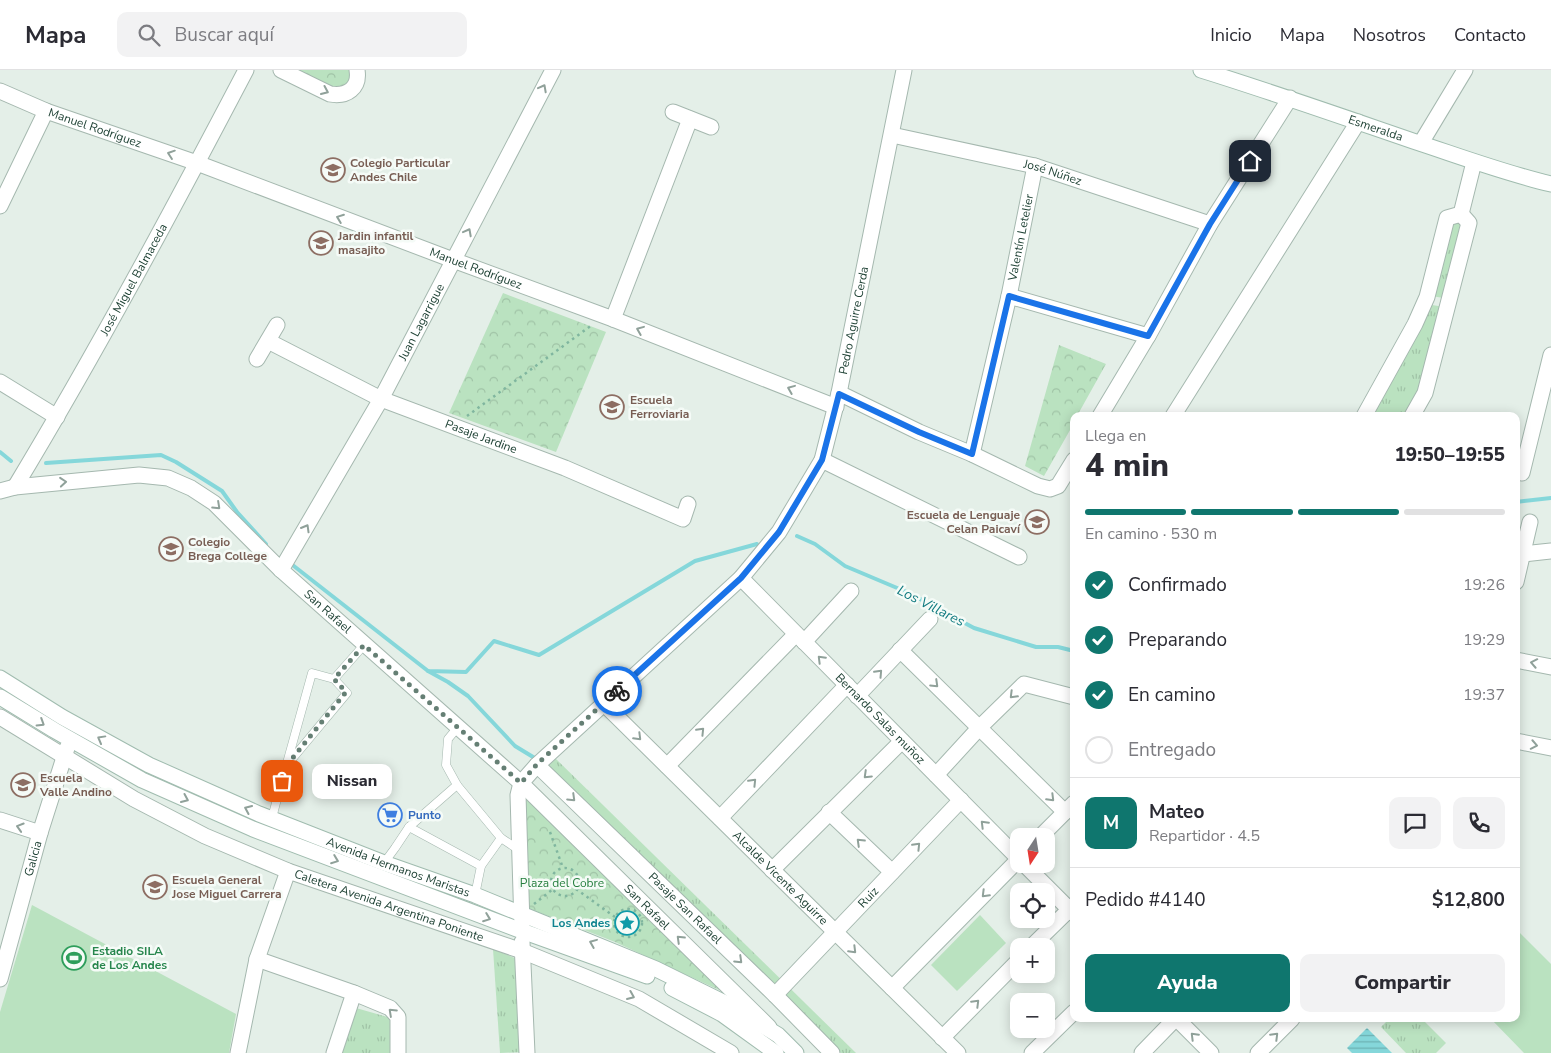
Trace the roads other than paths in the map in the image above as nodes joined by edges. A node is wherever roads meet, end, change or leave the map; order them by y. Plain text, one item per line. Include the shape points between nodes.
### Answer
1 (246, 70) edge
2 (281, 70) edge
3 (357, 70) edge
4 (553, 70) edge
5 (904, 70) edge
6 (1465, 70) edge
7 (1207, 71) edge
8 (0, 91) edge
9 (1290, 98) junction
10 (46, 111) junction
11 (673, 112) dead end
12 (690, 119) junction
13 (1358, 122) junction
14 (711, 127) dead end
15 (892, 135) junction
16 (1421, 143) junction
17 (1474, 162) junction
18 (197, 163) junction
19 (1035, 166) junction
20 (1551, 184) edge
21 (0, 206) edge
22 (1460, 214) junction
23 (1210, 224) junction
24 (452, 260) junction
25 (1009, 296) junction
26 (1427, 297) junction
27 (1449, 302) junction
28 (609, 318) junction
29 (277, 325) dead end
30 (1148, 336) junction
31 (268, 341) junction
32 (1551, 354) edge
33 (257, 359) dead end
34 (0, 382) edge
35 (381, 398) junction
36 (838, 400) junction
37 (1102, 412) edge
38 (1176, 412) edge
39 (1366, 412) edge
40 (1414, 412) edge
41 (57, 417) junction
42 (972, 454) junction
43 (822, 460) junction
44 (1070, 466) edge
45 (1522, 473) dead end
46 (7, 489) edge
47 (688, 504) dead end
48 (1530, 522) dead end
49 (1551, 551) edge
50 (1523, 554) junction
51 (1019, 557) dead end
52 (1520, 566) edge
53 (281, 570) junction
54 (741, 578) junction
55 (851, 591) dead end
56 (930, 619) dead end
57 (800, 638) junction
58 (364, 645) junction
59 (900, 650) junction
60 (1520, 661) edge
61 (1551, 667) edge
62 (0, 678) edge
63 (334, 679) junction
64 (852, 690) junction
65 (1070, 696) edge
66 (0, 697) edge
67 (604, 703) junction
68 (0, 718) edge
69 (458, 727) junction
70 (980, 727) junction
71 (69, 739) junction
72 (902, 741) junction
73 (1520, 742) edge
74 (1551, 748) edge
75 (65, 757) junction
76 (537, 764) junction
77 (287, 765) junction
78 (667, 766) junction
79 (936, 775) junction
80 (282, 781) dead end
81 (521, 783) junction
82 (457, 785) junction
83 (277, 799) dead end
84 (961, 800) junction
85 (1069, 808) edge
86 (829, 812) junction
87 (272, 818) junction
88 (720, 818) junction
89 (0, 820) edge
90 (409, 827) junction
91 (1049, 828) edge
92 (40, 833) junction
93 (501, 838) junction
94 (1010, 850) edge
95 (520, 851) junction
96 (384, 863) junction
97 (481, 866) junction
98 (1010, 868) edge
99 (772, 870) junction
100 (288, 871) junction
101 (892, 872) junction
102 (1034, 873) edge
103 (475, 895) junction
104 (1070, 907) edge
105 (527, 910) junction
106 (1070, 911) edge
107 (522, 931) junction
108 (835, 932) junction
109 (1041, 938) edge
110 (5, 947) edge
111 (522, 951) junction
112 (257, 959) junction
113 (1010, 969) edge
114 (0, 979) edge
115 (892, 988) junction
116 (354, 993) junction
117 (775, 995) junction
118 (1070, 1016) edge
119 (1173, 1022) edge
120 (1179, 1022) edge
121 (1289, 1022) edge
122 (778, 1035) junction
123 (942, 1038) junction
124 (238, 1053) edge
125 (334, 1053) edge
126 (398, 1053) edge
127 (526, 1053) edge
128 (731, 1053) edge
129 (776, 1053) edge
130 (796, 1053) edge
131 (832, 1053) edge
132 (958, 1053) edge
133 (1032, 1053) edge
134 (1142, 1053) edge
135 (1211, 1053) edge
136 (1258, 1053) edge

1 - 18 street, José Miguel Balmaceda
2 -> 3 street via 339,96 352,90
24 -> 4 street, Juan Lagarrigue
5 - 15 street, Pedro Aguirre Cerda
6 - 16 street
7 - 9 street, Esmeralda
8 - 10 street, Manuel Rodríguez
9 - 13 street, Esmeralda
9 - 23 street
18 -> 10 street, Manuel Rodríguez
10 - 21 street
11 - 12 street
12 - 14 street
12 - 28 street
13 - 16 street, Esmeralda
13 - 38 street
15 - 19 street, José Núñez
15 - 36 street, Pedro Aguirre Cerda
16 - 17 street, Esmeralda
17 - 20 street, Esmeralda
17 - 22 street
24 -> 18 street, Manuel Rodríguez
18 - 41 street, José Miguel Balmaceda
19 - 23 street, José Núñez
19 - 25 street, Valentín Letelier
22 - 26 street via 1447,218
22 - 27 street via 1469,223
23 - 30 street
24 - 28 street, Manuel Rodríguez
24 - 35 street, Juan Lagarrigue
25 - 30 street
25 - 42 street, Valentín Letelier
26 - 27 street
26 - 39 street
27 - 40 street via 1425,393
36 -> 28 street, Manuel Rodríguez
29 - 31 street
30 - 37 street
31 - 33 street
31 - 35 street, Pasaje Jardine
32 - 45 street
34 - 41 street
35 - 47 street, Pasaje Jardine via 565,468 682,519
53 -> 35 street, Juan Lagarrigue
36 - 42 street, Manuel Rodríguez
36 - 43 street, Pedro Aguirre Cerda
41 - 46 street, José Miguel Balmaceda
42 - 44 street, Manuel Rodríguez via 1050,489 1058,486
43 - 51 street
43 - 54 street, Pedro Aguirre Cerda via 779,532
46 -> 53 street, San Rafael via 139,475 168,478 214,503
48 - 50 street
49 - 50 street
50 - 52 street
53 - 58 street, San Rafael
54 - 57 street, Bernardo Salas muñoz
54 - 67 street, Pedro Aguirre Cerda
55 - 57 street
56 - 59 street
64 -> 57 street, Bernardo Salas muñoz
78 -> 57 street
58 - 63 lane
58 - 69 street, San Rafael
64 -> 59 street
59 -> 70 street
61 -> 60 street
87 -> 62 street, Avenida Hermanos Maristas via 149,765
63 - 77 lane via 346,692
63 - 77 lane via 312,673
64 - 72 street, Bernardo Salas muñoz
88 -> 64 street
65 -> 70 street via 1024,684
66 -> 71 street, Avenida Hermanos Maristas
67 - 76 street, Pedro Aguirre Cerda
67 -> 78 street, Alcalde Vicente Aguirre
68 - 75 street, Caletera Avenida Argentina Poniente
69 - 81 street, San Rafael
69 - 82 lane via 448,739 446,765
70 - 79 street
70 -> 85 street
71 - 75 street, Galicia
71 -> 107 street, Avenida Hermanos Maristas via 142,780 253,829
72 - 79 street, Bernardo Salas muñoz
72 -> 86 street
73 -> 74 street
75 - 92 street, Galicia
75 - 100 street, Caletera Avenida Argentina Poniente via 134,799 205,836
76 - 81 street, Pedro Aguirre Cerda
76 -> 117 street, Pasaje San Rafael
77 - 80 lane
78 - 88 street, Alcalde Vicente Aguirre
79 - 84 street, Bernardo Salas muñoz
81 - 95 street via 518,796
122 -> 81 street, San Rafael
82 - 90 lane
82 - 93 lane
83 - 87 lane
94 -> 84 street, Bernardo Salas muñoz
101 -> 84 street, Ruiz
85 - 91 street
86 - 99 street
101 -> 86 street
87 - 96 street, Avenida Hermanos Maristas
88 - 99 street, Alcalde Vicente Aguirre
92 -> 89 street
90 - 96 lane
90 - 97 lane
92 - 110 street, Galicia
93 - 95 lane
93 - 97 lane
95 - 105 street
96 - 103 street, Avenida Hermanos Maristas
97 - 103 lane
98 -> 115 street
99 - 108 street, Alcalde Vicente Aguirre
100 - 111 street, Caletera Avenida Argentina Poniente
100 - 112 street
101 - 108 street, Ruiz
102 - 104 street
103 - 105 street, Avenida Hermanos Maristas
105 - 107 street
122 -> 105 street, Avenida Hermanos Maristas via 725,1003
106 - 109 street
107 - 111 street
107 - 129 street, Avenida Hermanos Maristas via 654,978 722,1014
108 -> 115 street, Alcalde Vicente Aguirre
108 - 117 street, Ruiz
110 - 114 street, Galicia
111 - 127 street
111 -> 128 street, Caletera Avenida Argentina Poniente via 639,999
112 - 116 street
112 - 124 street
123 -> 113 street
115 - 123 street, Alcalde Vicente Aguirre
116 - 125 street
126 -> 116 street via 398,1017 390,1008
117 - 131 street, Pasaje San Rafael
118 - 133 street
119 - 134 street
135 -> 120 street
136 -> 121 street
122 - 130 street, Avenida Hermanos Maristas
123 - 132 street, Alcalde Vicente Aguirre

